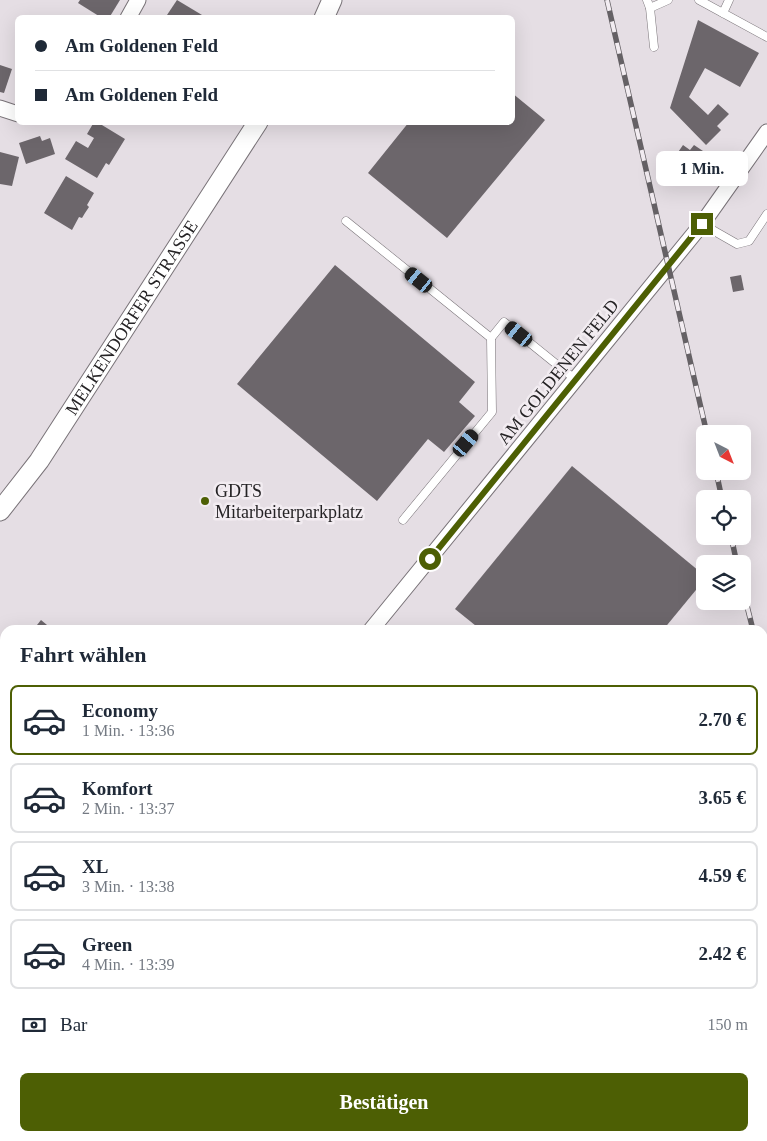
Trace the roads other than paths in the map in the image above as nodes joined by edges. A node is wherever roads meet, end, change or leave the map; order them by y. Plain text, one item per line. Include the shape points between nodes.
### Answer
1 (138, 0) edge
2 (332, 0) edge
3 (647, 0) edge
4 (668, 0) edge
5 (699, 0) edge
6 (729, 0) edge
7 (650, 8) junction
8 (723, 13) junction
9 (130, 15) edge
10 (325, 15) edge
11 (767, 37) edge
12 (654, 47) dead end
13 (0, 108) edge
14 (15, 113) edge
15 (256, 125) edge
16 (767, 132) edge
17 (767, 214) edge
18 (346, 221) dead end
19 (702, 224) junction
20 (491, 338) junction
21 (576, 380) junction
22 (0, 511) edge
23 (403, 520) dead end
24 (375, 625) edge

1 - 9 street
2 - 10 street
3 - 7 lane
4 - 7 lane
5 - 8 lane
6 - 8 lane
7 - 12 lane
8 - 11 lane
13 - 14 street
15 - 22 street, MELKENDORFER STRASSE via 39,461
16 - 19 street, AM GOLDENEN FELD
17 - 19 lane via 749,241 737,244
18 - 20 lane
19 - 21 street, AM GOLDENEN FELD
20 - 21 lane via 504,322
20 - 23 lane via 492,412
21 - 24 street, AM GOLDENEN FELD

